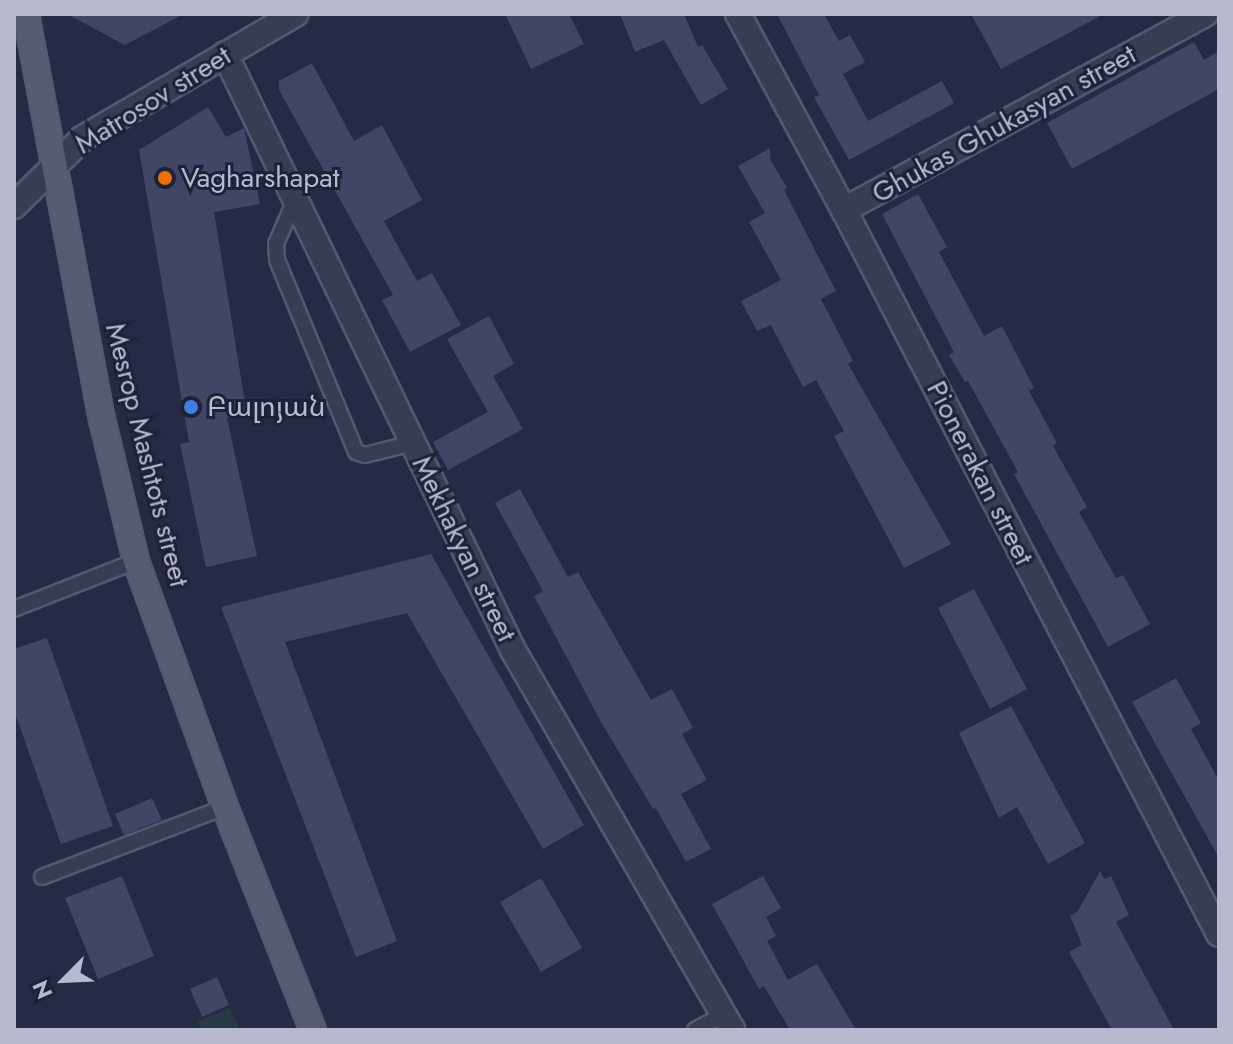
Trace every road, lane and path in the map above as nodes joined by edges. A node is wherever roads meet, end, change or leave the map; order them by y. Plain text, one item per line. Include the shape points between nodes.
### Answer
1 (26, 14) edge
2 (295, 14) edge
3 (738, 14) edge
4 (1205, 14) edge
5 (225, 54) junction
6 (55, 166) junction
7 (295, 200) junction
8 (14, 206) edge
9 (844, 210) junction
10 (413, 443) junction
11 (136, 561) junction
12 (14, 609) edge
13 (225, 807) junction
14 (42, 877) dead end
15 (1219, 934) edge
16 (727, 1022) edge
17 (313, 1030) edge
18 (695, 1030) edge

1 - 6 main road, Mesrop Mashtots street
2 - 5 street, Matrosov street
3 - 9 street, Pionerakan street
4 - 9 street, Ghukas Ghukasyan street
5 - 6 street, Matrosov street via 83,138
5 - 7 street, Mekhakyan street
6 - 8 street, Matrosov street
6 - 11 main road, Mesrop Mashtots street via 102,419
7 - 10 street, Mekhakyan street
7 - 10 lane via 276,244 277,260 356,452 365,455
9 - 15 street, Pionerakan street
10 - 16 street, Mekhakyan street via 513,650
11 - 12 lane
11 - 13 main road, Mesrop Mashtots street
13 - 14 lane
13 - 17 main road, Mesrop Mashtots street
16 - 18 lane

